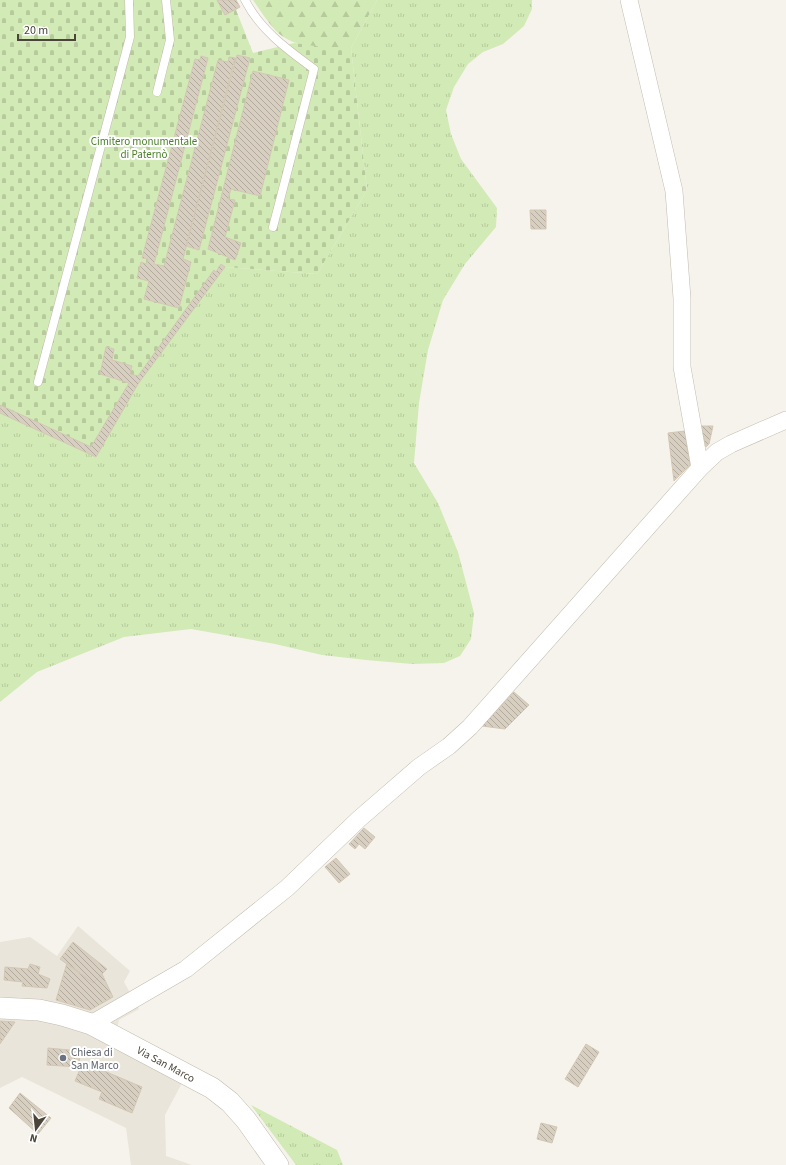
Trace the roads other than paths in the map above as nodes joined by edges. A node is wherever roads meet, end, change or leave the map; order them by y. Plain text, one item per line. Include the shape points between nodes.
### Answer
1 (129, 0) edge
2 (166, 0) edge
3 (245, 0) edge
4 (629, 0) edge
5 (156, 92) dead end
6 (273, 227) dead end
7 (38, 382) dead end
8 (786, 420) edge
9 (700, 468) junction
10 (0, 1008) edge
11 (91, 1024) junction
12 (278, 1165) edge

1 - 7 lane via 130,37
2 - 5 lane via 170,40
3 - 6 lane via 251,12 271,36 314,69
4 - 9 street via 674,191 682,298 682,367
8 - 9 street via 731,444 717,452
9 - 11 street via 470,727 358,819 287,888 186,969
10 - 11 street, Via San Marco via 38,1010
11 - 12 street, Via San Marco via 212,1088 230,1102 246,1120

